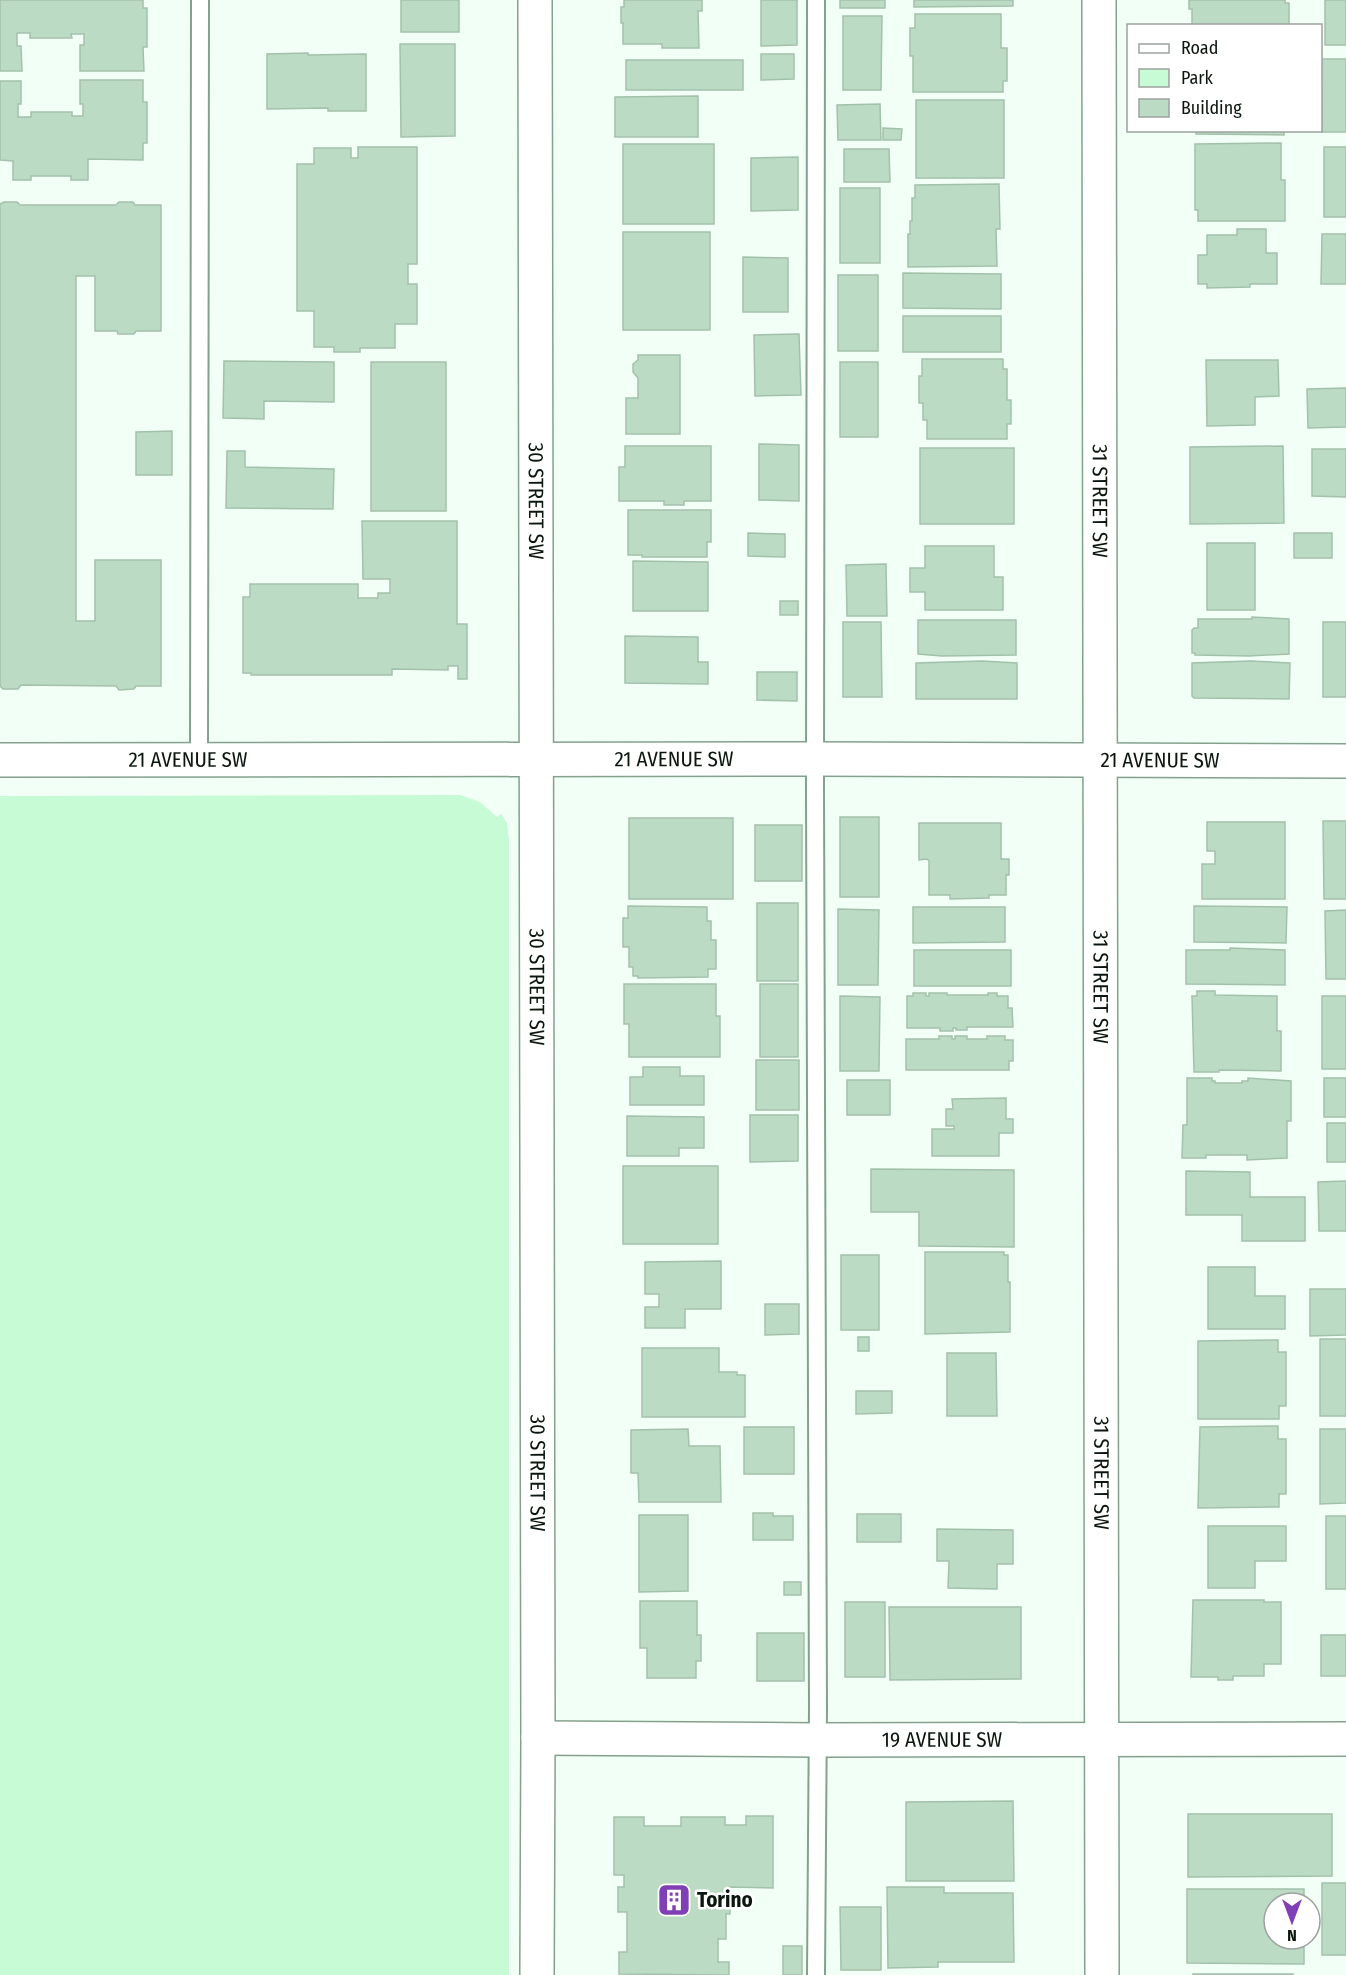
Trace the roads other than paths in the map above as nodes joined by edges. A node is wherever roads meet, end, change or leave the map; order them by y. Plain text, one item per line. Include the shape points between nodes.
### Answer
1 (200, 0) edge
2 (535, 0) edge
3 (816, 0) edge
4 (1099, 0) edge
5 (199, 759) junction
6 (537, 759) junction
7 (815, 759) junction
8 (0, 760) edge
9 (1101, 761) junction
10 (1346, 761) edge
11 (538, 1738) junction
12 (1102, 1738) junction
13 (1346, 1739) edge
14 (818, 1740) junction
15 (537, 1975) edge
16 (816, 1975) edge
17 (1102, 1975) edge

1 - 5 lane
2 - 6 street, 30 STREET SW
3 - 7 lane
4 - 9 street, 31 STREET SW
5 - 6 street, 21 AVENUE SW
5 - 8 street, 21 AVENUE SW
6 - 7 street, 21 AVENUE SW
6 - 11 street, 30 STREET SW
7 - 9 street, 21 AVENUE SW
7 - 14 lane
9 - 10 street, 21 AVENUE SW
9 - 12 street, 31 STREET SW
11 - 14 street, 19 AVENUE SW
11 - 15 street, 30 STREET SW
12 - 13 street, 19 AVENUE SW
12 - 14 street, 19 AVENUE SW
12 - 17 street, 31 STREET SW
14 - 16 lane

